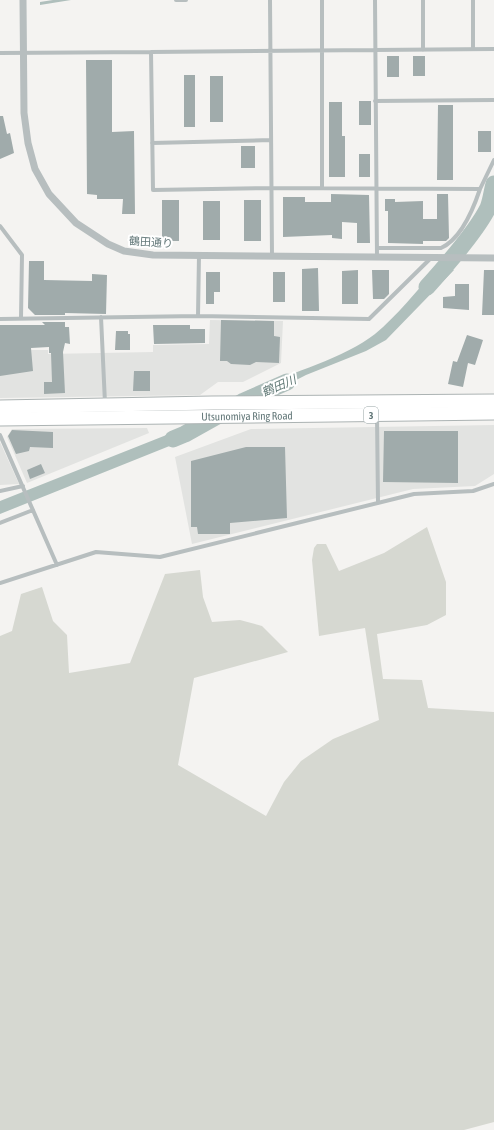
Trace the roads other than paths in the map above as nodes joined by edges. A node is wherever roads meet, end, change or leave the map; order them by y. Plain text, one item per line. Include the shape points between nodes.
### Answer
1 (23, 0) edge
2 (176, 0) edge
3 (182, 0) edge
4 (186, 0) edge
5 (270, 0) edge
6 (322, 0) edge
7 (375, 0) edge
8 (424, 0) edge
9 (473, 0) edge
10 (473, 49) junction
11 (494, 49) edge
12 (374, 50) junction
13 (423, 50) junction
14 (270, 51) junction
15 (322, 51) junction
16 (151, 52) junction
17 (0, 53) edge
18 (24, 53) junction
19 (375, 100) junction
20 (494, 100) edge
21 (271, 140) junction
22 (152, 143) junction
23 (494, 160) edge
24 (271, 188) junction
25 (322, 188) junction
26 (376, 188) junction
27 (480, 189) junction
28 (0, 226) edge
29 (377, 252) junction
30 (199, 255) junction
31 (272, 255) junction
32 (433, 257) junction
33 (494, 258) edge
34 (198, 316) junction
35 (102, 317) junction
36 (21, 318) junction
37 (0, 319) edge
38 (494, 401) edge
39 (105, 404) junction
40 (0, 407) edge
41 (494, 413) edge
42 (377, 415) junction
43 (0, 419) edge
44 (0, 435) edge
45 (494, 484) edge
46 (23, 486) junction
47 (0, 491) edge
48 (378, 503) junction
49 (33, 510) junction
50 (0, 523) edge
51 (57, 565) junction
52 (0, 583) edge

1 - 18 street, 鶴田通り
2 - 3 street
3 - 4 street
5 - 14 street
6 - 15 street
7 - 12 street
8 - 13 street
9 - 10 street
10 - 11 street
10 - 13 street
12 - 13 street
12 - 15 street
12 - 19 street
14 - 15 street
14 - 16 street
14 - 21 street
15 - 25 street
16 - 18 street
16 - 22 street
17 - 18 street
18 - 30 street, 鶴田通り via 24,113 28,144 35,169 49,194 76,223 108,244 124,251
19 - 20 street
19 - 26 street
21 - 22 street
21 - 24 street
22 - 24 street via 153,190
23 - 27 street
24 - 25 street
24 - 31 street
25 - 26 street
26 - 27 street
26 - 29 street
27 - 29 street via 474,206 450,244 441,248
28 - 36 street via 22,255
29 - 31 street, 鶴田通り
29 - 32 street, 鶴田通り
30 - 31 street, 鶴田通り
30 - 34 street
32 - 33 street, 鶴田通り
32 - 34 street via 369,319
34 - 35 street
35 - 36 street
35 - 39 street
36 - 37 street
38 - 39 main road, Utsunomiya Ring Road / 3
39 - 40 main road, Utsunomiya Ring Road / 3
41 - 42 main road, Utsunomiya Ring Road / 3
42 - 43 main road, Utsunomiya Ring Road / 3
42 - 48 street
44 - 46 street
45 - 48 street via 473,491 414,494
46 - 47 street
46 - 49 street
48 - 51 street via 160,557 96,552
49 - 50 street
49 - 51 street
51 - 52 street

